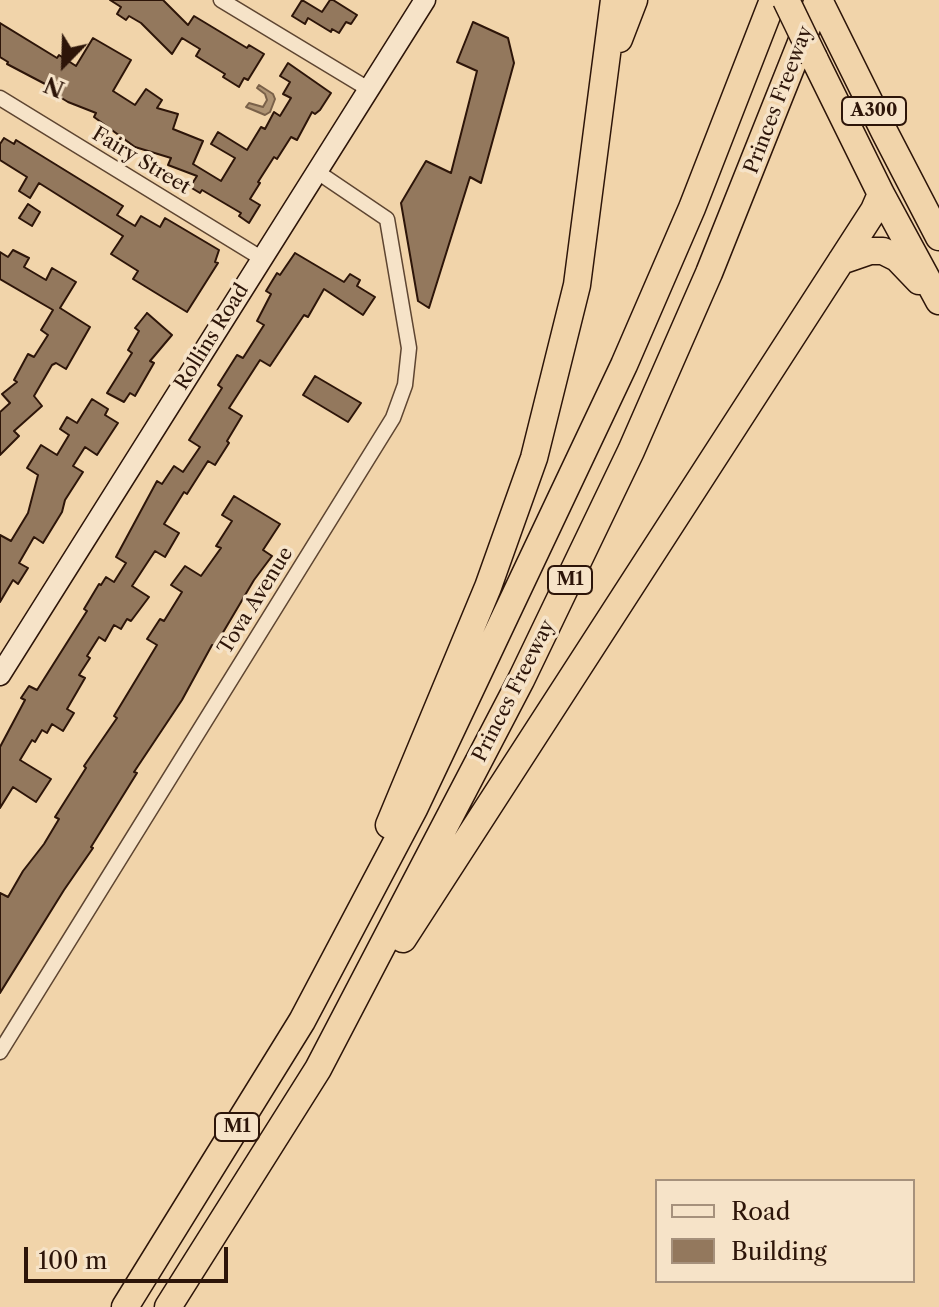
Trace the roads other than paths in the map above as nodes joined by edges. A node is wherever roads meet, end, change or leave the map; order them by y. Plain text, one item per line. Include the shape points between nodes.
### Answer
1 (221, 0) edge
2 (425, 0) edge
3 (614, 0) edge
4 (634, 0) edge
5 (773, 0) edge
6 (786, 0) edge
7 (822, 6) edge
8 (370, 90) junction
9 (0, 98) edge
10 (600, 116) junction
11 (316, 171) junction
12 (881, 194) junction
13 (930, 197) edge
14 (939, 237) edge
15 (261, 258) junction
16 (841, 261) junction
17 (939, 301) edge
18 (0, 675) edge
19 (343, 944) junction
20 (0, 1052) edge
21 (318, 1069) junction
22 (125, 1307) edge
23 (168, 1307) edge

1 - 8 street
2 - 8 street, Rollins Road
3 - 10 highway
4 - 10 highway
5 - 19 highway, Princes Freeway / M1 via 624,365 414,809
6 - 12 highway, A300, bridge
7 - 13 highway, A300
7 - 21 highway, Princes Freeway / M1 via 605,505 521,680
8 - 11 street, Rollins Road
9 - 15 street, Fairy Street
10 - 19 highway via 577,285 534,458 488,587
11 - 15 street, Rollins Road
11 - 20 street, Tova Avenue via 387,219 409,348 405,385 393,418
12 - 13 highway
12 - 16 highway
12 - 17 highway, A300
13 - 14 highway, A300
15 - 18 street, Rollins Road
16 - 17 highway via 870,251 887,252
16 - 21 highway
19 - 22 highway, Princes Freeway / M1 via 302,1021
21 - 23 highway, Princes Freeway / M1

